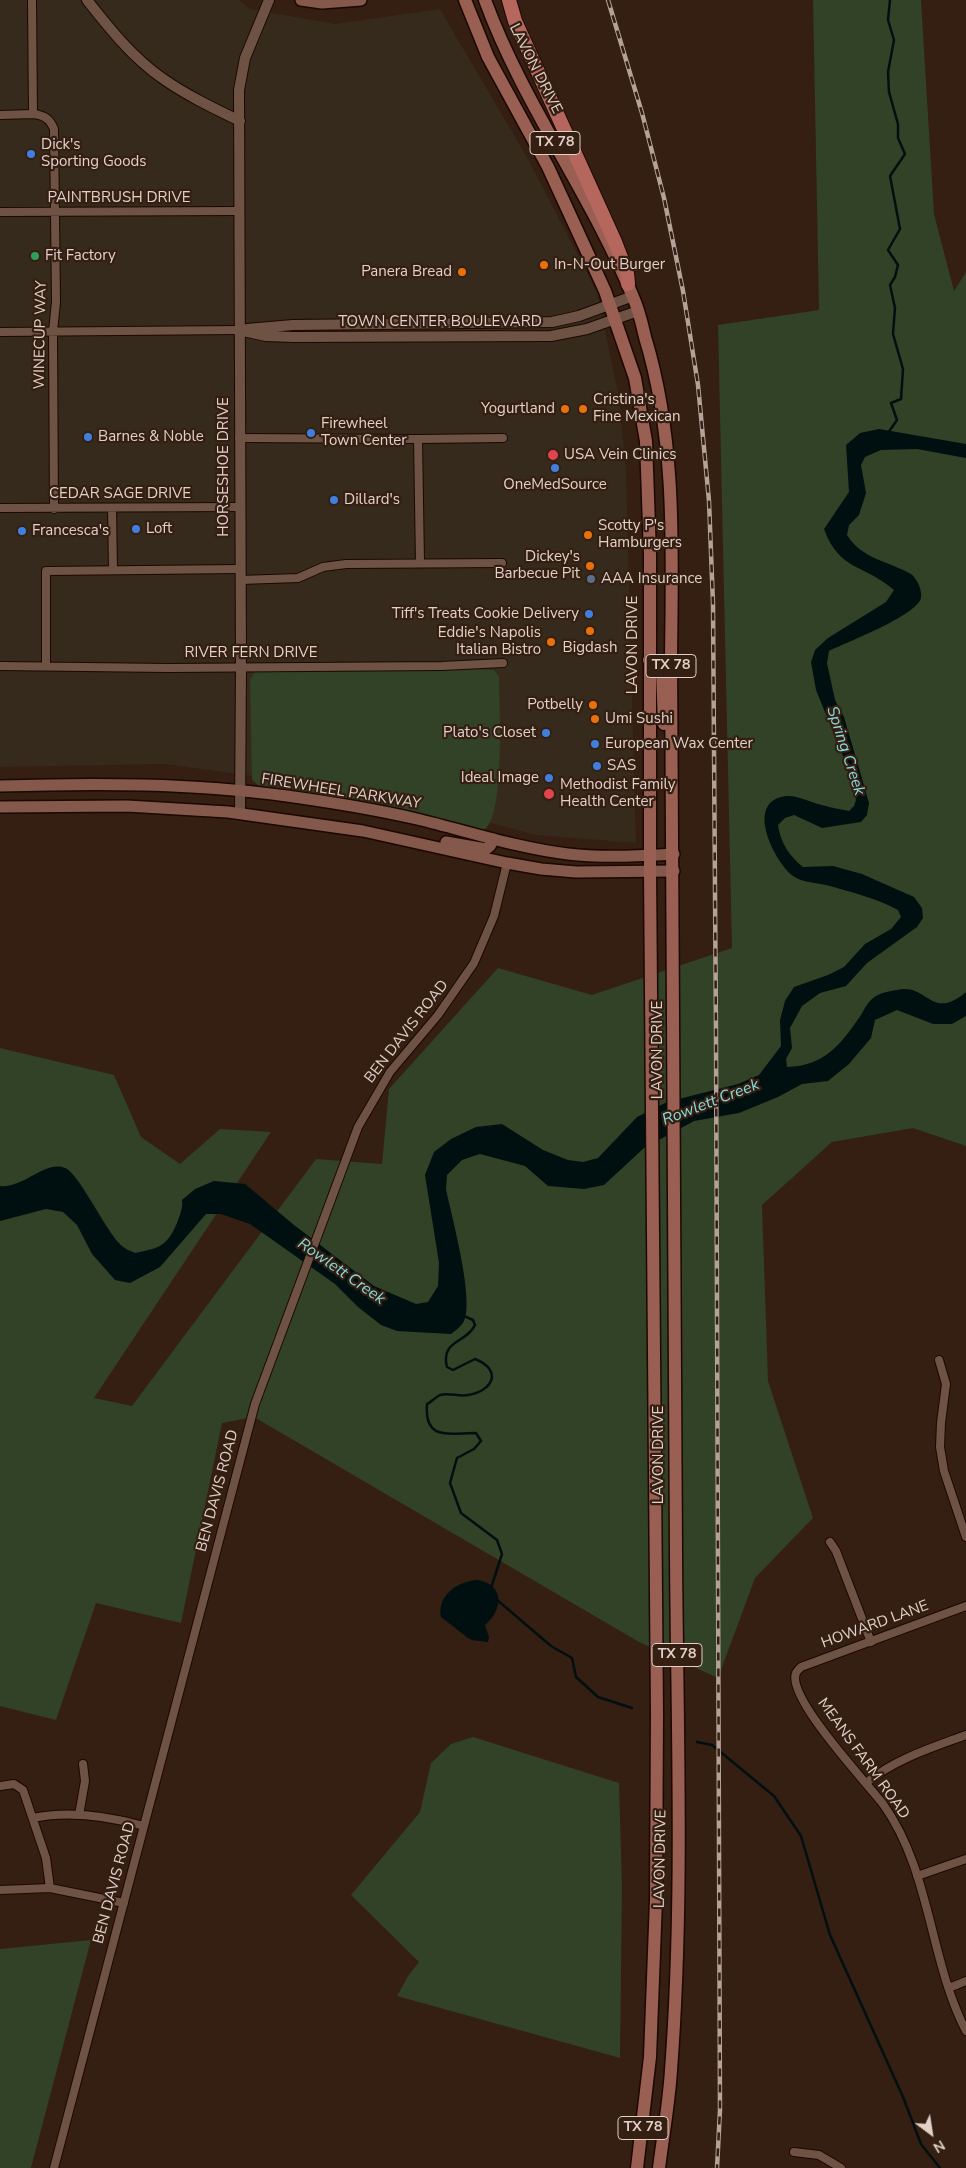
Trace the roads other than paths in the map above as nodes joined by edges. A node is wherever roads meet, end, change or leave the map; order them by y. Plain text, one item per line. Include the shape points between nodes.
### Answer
1 (32, 0) edge
2 (88, 0) edge
3 (269, 0) edge
4 (301, 0) edge
5 (361, 0) edge
6 (465, 0) edge
7 (485, 0) edge
8 (509, 0) edge
9 (33, 114) junction
10 (0, 115) edge
11 (240, 121) junction
12 (238, 211) junction
13 (0, 212) edge
14 (54, 212) junction
15 (630, 290) junction
16 (611, 305) junction
17 (638, 311) junction
18 (616, 318) junction
19 (239, 330) junction
20 (53, 331) junction
21 (0, 332) edge
22 (239, 438) junction
23 (503, 438) dead end
24 (418, 439) junction
25 (240, 507) junction
26 (0, 508) edge
27 (112, 508) junction
28 (54, 509) junction
29 (420, 563) junction
30 (502, 563) dead end
31 (113, 570) junction
32 (240, 574) junction
33 (649, 660) junction
34 (503, 664) dead end
35 (0, 666) edge
36 (46, 666) junction
37 (241, 667) junction
38 (672, 748) junction
39 (0, 786) edge
40 (241, 791) junction
41 (0, 807) edge
42 (240, 813) junction
43 (363, 831) junction
44 (494, 838) junction
45 (674, 854) junction
46 (650, 855) junction
47 (507, 863) junction
48 (674, 870) junction
49 (650, 872) junction
50 (939, 1360) dead end
51 (966, 1538) edge
52 (830, 1542) dead end
53 (966, 1606) edge
54 (870, 1642) junction
55 (796, 1673) joint
56 (966, 1735) edge
57 (83, 1764) dead end
58 (866, 1784) junction
59 (0, 1786) edge
60 (79, 1815) junction
61 (33, 1818) junction
62 (144, 1826) junction
63 (966, 1858) edge
64 (917, 1876) junction
65 (50, 1888) junction
66 (0, 1890) edge
67 (124, 1903) junction
68 (966, 1981) edge
69 (949, 1988) junction
70 (966, 2031) edge
71 (794, 2152) dead end
72 (54, 2168) edge
73 (637, 2168) edge
74 (659, 2168) edge
75 (841, 2168) edge

1 - 9 street
2 - 11 street via 114,34 162,78 196,100
3 - 11 street, HORSESHOE DRIVE via 245,58 239,90
4 - 5 main road via 322,3
6 - 16 main road, LAVON DRIVE / TX 78 via 488,57 548,167
7 - 15 main road, LAVON DRIVE / TX 78 via 512,62
8 - 15 highway via 515,21 615,242
9 - 10 street
9 - 14 street, WINECUP WAY via 42,115 54,129
11 - 12 street, HORSESHOE DRIVE
12 - 14 street, PAINTBRUSH DRIVE
12 - 19 street, HORSESHOE DRIVE
13 - 14 street, PAINTBRUSH DRIVE
14 - 20 street, WINECUP WAY via 56,302
15 - 16 street, TOWN CENTER BOULEVARD
15 - 17 main road, LAVON DRIVE / TX 78
16 - 18 main road, LAVON DRIVE / TX 78
16 - 19 street, TOWN CENTER BOULEVARD via 552,322 293,325
17 - 18 street, TOWN CENTER BOULEVARD
17 - 38 main road, LAVON DRIVE / TX 78 via 660,391 668,446 672,557
18 - 19 street, TOWN CENTER BOULEVARD via 579,332 551,336 293,337
18 - 33 main road, LAVON DRIVE / TX 78 via 635,378 646,441
19 - 20 street, TOWN CENTER BOULEVARD
19 - 22 street, HORSESHOE DRIVE
20 - 21 street, TOWN CENTER BOULEVARD
20 - 28 street, WINECUP WAY
22 - 24 street
22 - 25 street, HORSESHOE DRIVE
23 - 24 street
24 - 29 street
25 - 27 street, CEDAR SAGE DRIVE
25 - 32 street, HORSESHOE DRIVE
26 - 28 street, CEDAR SAGE DRIVE
27 - 28 street, CEDAR SAGE DRIVE
27 - 31 street
29 - 30 street
29 - 32 street via 346,564 323,567 298,578
31 - 32 street
31 - 36 street via 46,571
32 - 37 street, HORSESHOE DRIVE
33 - 38 main road via 658,663 662,670 665,729
33 - 46 main road, LAVON DRIVE / TX 78
34 - 37 street, RIVER FERN DRIVE
35 - 36 street, RIVER FERN DRIVE
36 - 37 street, RIVER FERN DRIVE
37 - 40 street, HORSESHOE DRIVE
38 - 45 main road, LAVON DRIVE / TX 78
39 - 40 main road, FIREWHEEL PARKWAY via 115,784
40 - 42 street, HORSESHOE DRIVE
40 - 44 main road, FIREWHEEL PARKWAY via 415,819
41 - 42 main road via 127,806
42 - 43 main road
43 - 44 main road via 400,832 486,849
43 - 47 main road
44 - 46 main road, FIREWHEEL PARKWAY via 567,854
45 - 46 main road, FIREWHEEL PARKWAY
45 - 48 main road, LAVON DRIVE / TX 78
46 - 49 main road, LAVON DRIVE / TX 78
47 - 49 main road via 576,872
47 - 62 street, BEN DAVIS ROAD via 494,916 474,963 438,1016 380,1086 358,1127 255,1404
48 - 49 main road
48 - 74 main road, LAVON DRIVE / TX 78 via 676,1986 671,2073
49 - 73 main road, LAVON DRIVE / TX 78 via 656,1900 650,2058
50 - 51 street via 946,1384 940,1431 944,1471
52 - 54 street
53 - 54 street, HOWARD LANE
54 - 55 street, HOWARD LANE via 801,1667
55 - 58 street, MEANS FARM ROAD via 796,1681 815,1720
56 - 58 street via 908,1757
57 - 60 street via 85,1780
58 - 64 street, MEANS FARM ROAD via 895,1824
59 - 61 street via 21,1786
60 - 61 street via 50,1814
60 - 62 street via 112,1817
61 - 65 street via 46,1858
62 - 67 street, BEN DAVIS ROAD
63 - 64 street
64 - 69 street, MEANS FARM ROAD
65 - 66 street
65 - 67 street
67 - 72 street, BEN DAVIS ROAD
68 - 69 street
69 - 70 street, MEANS FARM ROAD
71 - 75 street via 819,2154

